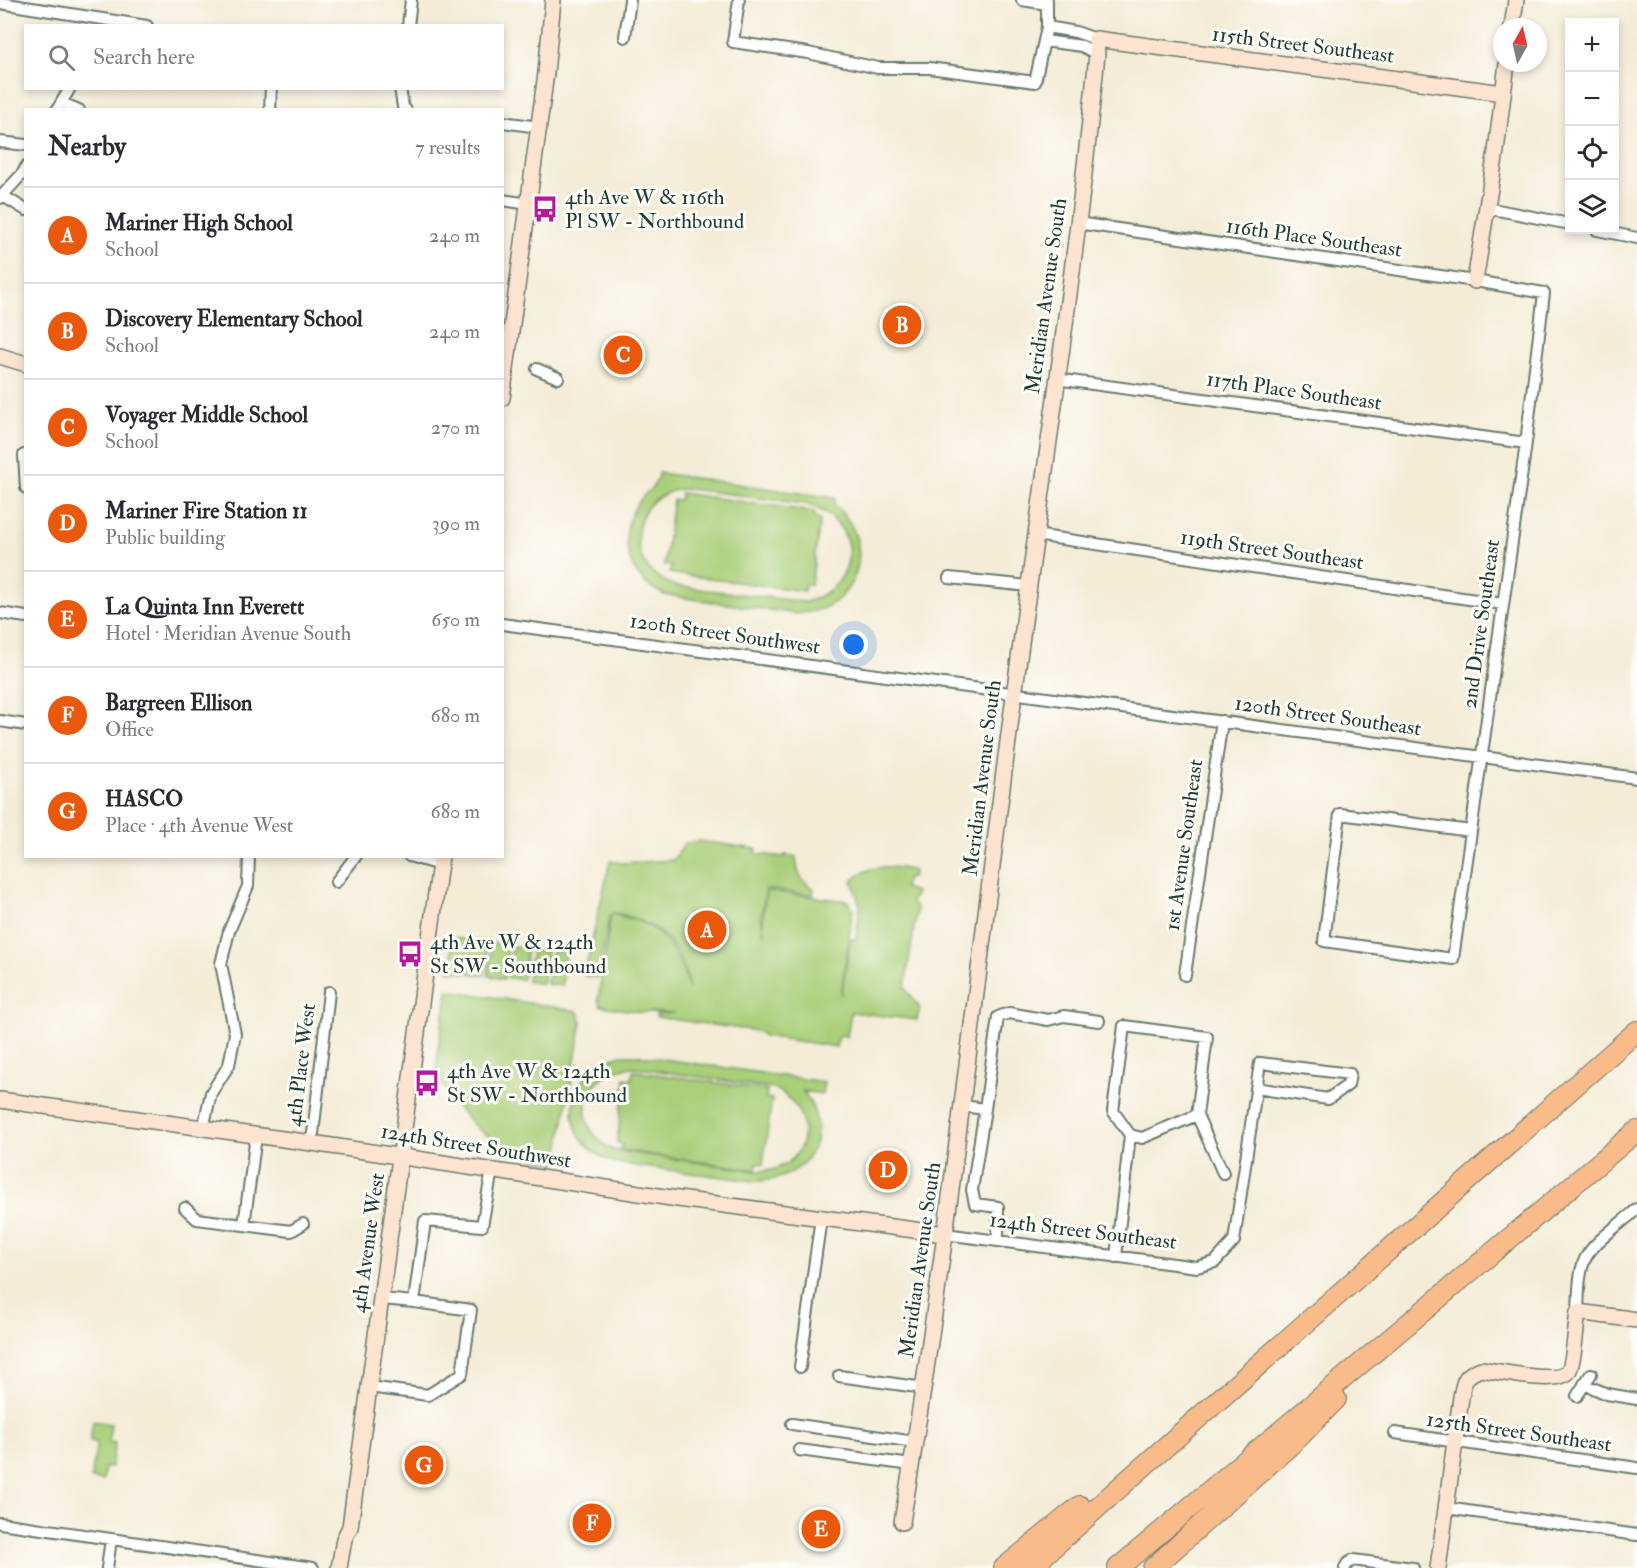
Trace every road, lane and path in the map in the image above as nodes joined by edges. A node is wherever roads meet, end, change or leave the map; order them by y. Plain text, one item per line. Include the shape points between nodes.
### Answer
1 (411, 0) edge
2 (553, 0) edge
3 (630, 0) edge
4 (739, 0) edge
5 (1022, 0) edge
6 (1516, 0) edge
7 (1047, 2) edge
8 (0, 3) edge
9 (1513, 18) edge
10 (109, 22) edge
11 (128, 24) edge
12 (408, 24) edge
13 (1047, 27) junction
14 (625, 38) dead end
15 (1044, 41) junction
16 (1097, 47) junction
17 (1506, 72) edge
18 (69, 90) edge
19 (271, 90) edge
20 (400, 90) edge
21 (1503, 93) junction
22 (59, 106) edge
23 (270, 108) edge
24 (405, 108) edge
25 (504, 122) edge
26 (539, 127) junction
27 (0, 142) edge
28 (24, 145) edge
29 (24, 170) edge
30 (2, 197) edge
31 (504, 200) edge
32 (529, 204) junction
33 (1487, 208) junction
34 (24, 209) edge
35 (1077, 223) junction
36 (1565, 223) edge
37 (1617, 234) edge
38 (1637, 238) edge
39 (1475, 281) junction
40 (1544, 293) joint
41 (509, 297) edge
42 (0, 356) edge
43 (24, 363) edge
44 (504, 369) edge
45 (537, 369) dead end
46 (558, 378) dead end
47 (1056, 379) junction
48 (1526, 443) junction
49 (1035, 535) junction
50 (949, 578) dead end
51 (1029, 586) junction
52 (1503, 604) junction
53 (0, 613) edge
54 (24, 617) edge
55 (504, 624) edge
56 (1014, 694) junction
57 (1222, 721) junction
58 (0, 722) edge
59 (24, 724) edge
60 (1482, 757) junction
61 (1637, 778) edge
62 (1471, 831) junction
63 (249, 858) edge
64 (354, 858) edge
65 (421, 858) edge
66 (440, 861) edge
67 (336, 882) dead end
68 (1185, 975) dead end
69 (329, 992) dead end
70 (1099, 1020) dead end
71 (1637, 1031) edge
72 (1256, 1088) junction
73 (0, 1100) edge
74 (962, 1106) junction
75 (985, 1109) junction
76 (1197, 1115) junction
77 (203, 1129) junction
78 (1637, 1131) edge
79 (1130, 1135) junction
80 (256, 1136) junction
81 (312, 1143) junction
82 (401, 1156) junction
83 (492, 1170) junction
84 (1223, 1173) dead end
85 (185, 1208) dead end
86 (1637, 1209) edge
87 (821, 1218) junction
88 (303, 1224) dead end
89 (244, 1225) junction
90 (945, 1234) junction
91 (999, 1241) junction
92 (1116, 1257) junction
93 (382, 1299) junction
94 (414, 1302) junction
95 (1431, 1305) junction
96 (1578, 1312) junction
97 (1637, 1320) edge
98 (800, 1367) dead end
99 (1591, 1374) dead end
100 (839, 1376) dead end
101 (1584, 1384) junction
102 (369, 1387) junction
103 (924, 1388) junction
104 (1577, 1396) dead end
105 (1637, 1399) edge
106 (792, 1424) dead end
107 (1395, 1433) dead end
108 (915, 1442) junction
109 (1455, 1442) junction
110 (799, 1450) dead end
111 (912, 1465) junction
112 (1637, 1468) edge
113 (1129, 1479) junction
114 (1446, 1508) junction
115 (902, 1522) dead end
116 (0, 1523) edge
117 (350, 1527) junction
118 (1637, 1535) edge
119 (111, 1539) junction
120 (233, 1562) edge
121 (107, 1568) edge
122 (313, 1568) edge
123 (339, 1568) edge
124 (349, 1568) edge
125 (1004, 1568) edge
126 (1030, 1568) edge
127 (1118, 1568) edge
128 (1153, 1568) edge
129 (1345, 1568) edge
130 (1413, 1568) edge
131 (1438, 1568) edge

1 - 12 street
2 - 26 street
3 - 14 street
4 - 15 street via 733,42 878,68 929,68 1035,82
5 - 7 street
6 - 9 street
7 - 13 street
8 - 10 street
10 - 11 street
13 - 15 street
13 - 16 street via 1076,32
15 - 16 street
16 - 21 street, 115th Street Southeast
16 - 35 street, Meridian Avenue South
17 - 21 street
18 - 22 street
19 - 23 street
20 - 24 street
21 - 33 street
25 - 26 street
26 - 32 street
27 - 28 street
29 - 30 street
30 - 34 street
31 - 32 street
32 - 41 street
33 - 36 street
33 - 39 street
35 - 39 street, 116th Place Southeast
35 - 47 street, Meridian Avenue South
37 - 38 street
39 - 40 street, 116th Place Southeast
40 - 48 street, 2nd Drive Southeast
41 - 44 street
42 - 43 street
45 - 46 street
47 - 48 street, 117th Place Southeast
47 - 49 street, Meridian Avenue South
48 - 52 street, 2nd Drive Southeast
49 - 51 street, Meridian Avenue South
49 - 52 street, 119th Street Southeast
50 - 51 street
51 - 56 street, Meridian Avenue South
52 - 60 street, 2nd Drive Southeast
53 - 54 street
55 - 56 street, 120th Street Southwest
56 - 57 street, 120th Street Southeast
56 - 74 street, Meridian Avenue South
57 - 60 street, 120th Street Southeast
57 - 68 street, 1st Avenue Southeast
58 - 59 street
60 - 61 street, 120th Street Southeast
60 - 62 street, 2nd Drive Southeast
62 - 62 street, 2nd Drive Southeast via 1453,959 1324,941 1340,814
63 - 77 street via 248,886 229,931 221,964 235,1034 229,1065 211,1094
64 - 67 street
65 - 66 street
66 - 82 street, 4th Avenue West
69 - 81 street, 4th Place West
70 - 75 street via 1064,1016 1048,1020 1009,1012 998,1017
71 - 113 highway
72 - 72 street via 1260,1063 1350,1074 1348,1085 1328,1099
72 - 92 street, 124th Street Southeast via 1234,1241 1215,1262 1197,1267
73 - 77 street, 124th Street Southwest
74 - 75 street
74 - 90 street, Meridian Avenue South
75 - 91 street via 972,1190 975,1204 998,1208
76 - 79 street via 1142,1138
76 - 79 street via 1207,1037 1124,1026 1113,1111
76 - 84 street
77 - 80 street, 124th Street Southwest
78 - 95 highway
79 - 92 street
80 - 81 street, 124th Street Southwest
80 - 89 street
81 - 82 street, 124th Street Southwest
82 - 83 street, 124th Street Southwest
82 - 93 street, 4th Avenue West
83 - 87 street, 124th Street Southwest
83 - 94 street via 482,1226 425,1221
85 - 89 street via 197,1219
86 - 96 street via 1584,1261
87 - 90 street, 124th Street Southwest
87 - 98 street
88 - 89 street via 291,1232
90 - 91 street, 124th Street Southeast
90 - 103 street, Meridian Avenue South
91 - 92 street, 124th Street Southeast
93 - 94 street
93 - 102 street, 4th Avenue West
94 - 102 street via 471,1310 462,1374 428,1395
95 - 127 highway
95 - 128 highway via 1298,1438
96 - 97 street
96 - 109 street via 1571,1363 1561,1377 1481,1369 1470,1372 1464,1380
99 - 101 street
100 - 103 street
101 - 104 street
101 - 105 street via 1607,1394
102 - 117 street, 4th Avenue West
103 - 108 street, Meridian Avenue South
106 - 108 street
107 - 109 street, 125th Street Southeast
108 - 111 street, Meridian Avenue South
109 - 112 street, 125th Street Southeast
109 - 114 street
110 - 111 street
111 - 115 street, Meridian Avenue South
113 - 125 highway via 1098,1492
113 - 126 highway
114 - 118 street
114 - 131 street
116 - 119 street
117 - 123 street, 4th Avenue West
117 - 124 street, 4th Avenue West via 353,1541
119 - 120 street
119 - 121 street
120 - 122 street
129 - 130 street via 1353,1560

